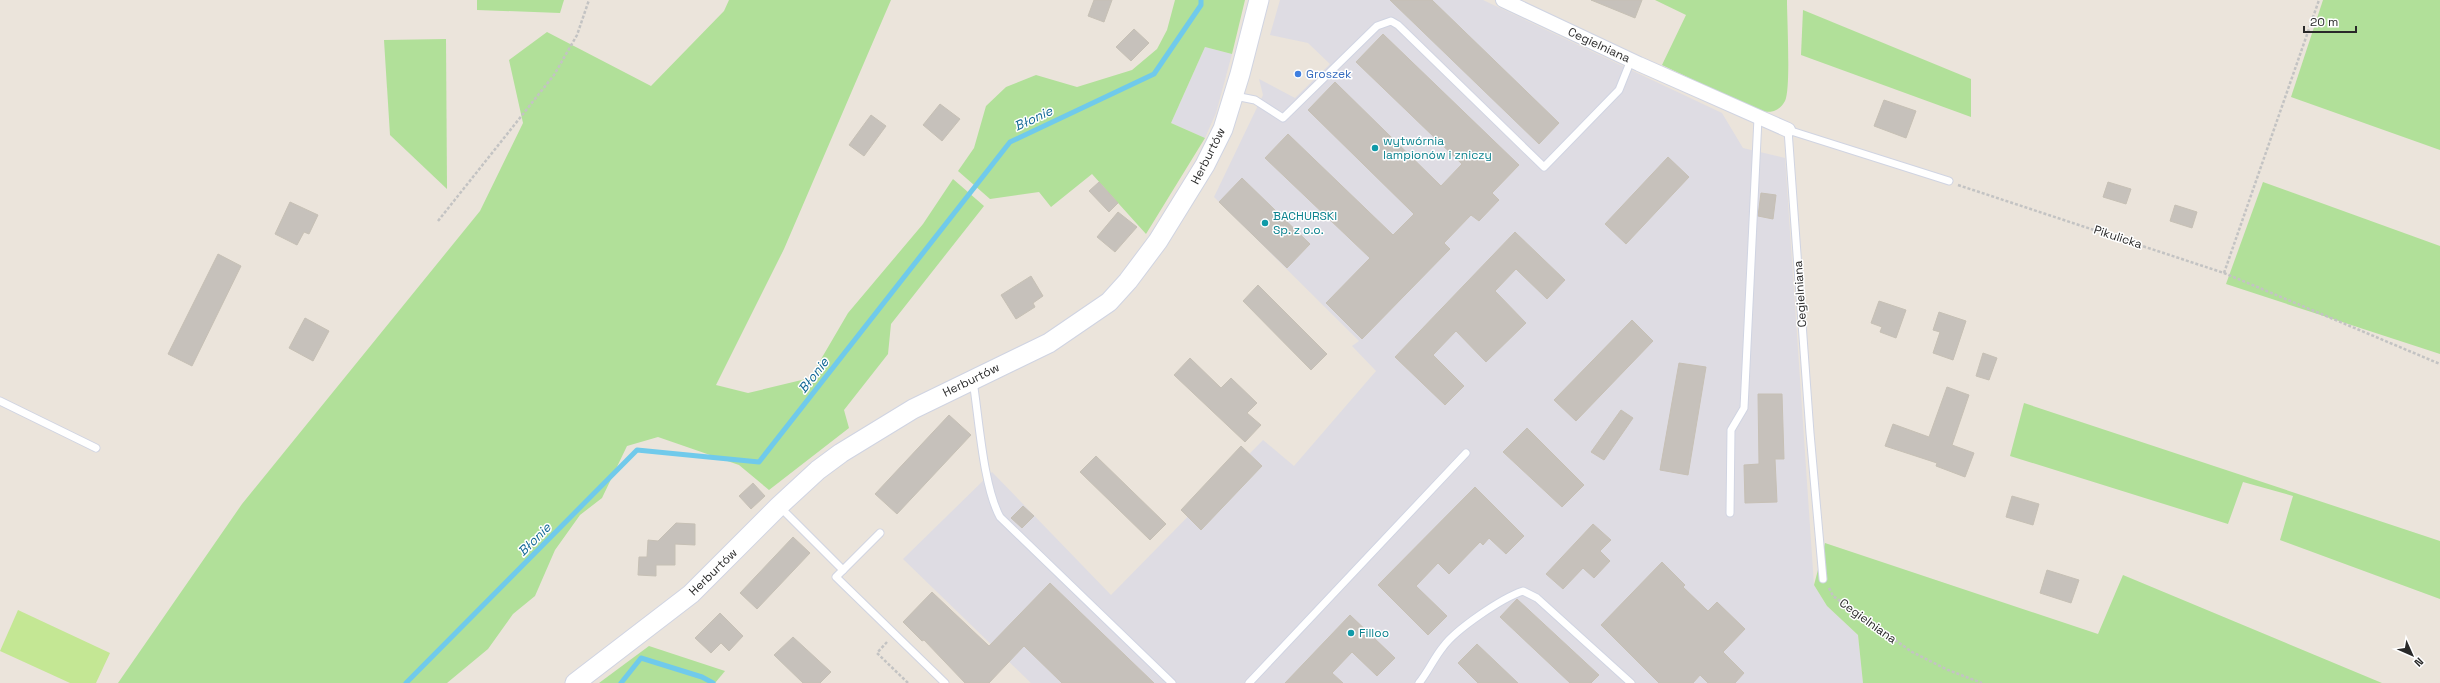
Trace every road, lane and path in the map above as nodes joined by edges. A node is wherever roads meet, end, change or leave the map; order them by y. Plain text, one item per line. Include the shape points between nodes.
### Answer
1 (589, 0) edge
2 (1259, 0) edge
3 (1503, 0) edge
4 (2319, 0) edge
5 (1631, 60) junction
6 (1233, 96) junction
7 (1758, 118) junction
8 (1788, 130) junction
9 (1948, 181) joint
10 (438, 221) dead end
11 (2224, 273) junction
12 (2440, 364) edge
13 (973, 379) junction
14 (0, 401) edge
15 (96, 448) dead end
16 (1466, 453) dead end
17 (779, 506) junction
18 (1730, 512) dead end
19 (880, 533) dead end
20 (843, 570) junction
21 (1823, 579) joint
22 (895, 634) junction
23 (575, 683) edge
24 (908, 683) edge
25 (945, 683) edge
26 (1172, 683) edge
27 (1249, 683) edge
28 (1419, 683) edge
29 (1632, 683) edge
30 (1982, 683) edge

1 - 10 path via 577,35 554,75
2 - 6 street, Herburtów
3 - 5 street, Cegielniana
4 - 11 path
5 - 6 lane via 1619,90 1544,167 1391,21 1377,26 1283,118 1255,100
5 - 7 street, Cegielniana
6 - 13 street, Herburtów via 1219,136 1182,203 1128,281 1109,302 1049,343
7 - 8 street, Cegielniana
7 - 18 lane via 1744,408 1731,430
8 - 9 lane
8 - 21 lane, Cegielniana
9 - 11 path, Pikulicka
11 - 12 path, Pikulicka
13 - 17 street, Herburtów via 913,409 859,441 818,470
13 - 26 lane via 989,483 1000,516
14 - 15 lane
16 - 27 lane
17 - 20 lane
17 - 23 street, Herburtów via 691,594
19 - 20 lane
20 - 22 lane via 836,577
21 - 30 path, Cegielniana via 1833,596 1912,652
22 - 24 path via 877,653
22 - 25 lane
28 - 29 lane via 1443,646 1476,618 1524,591 1537,598

